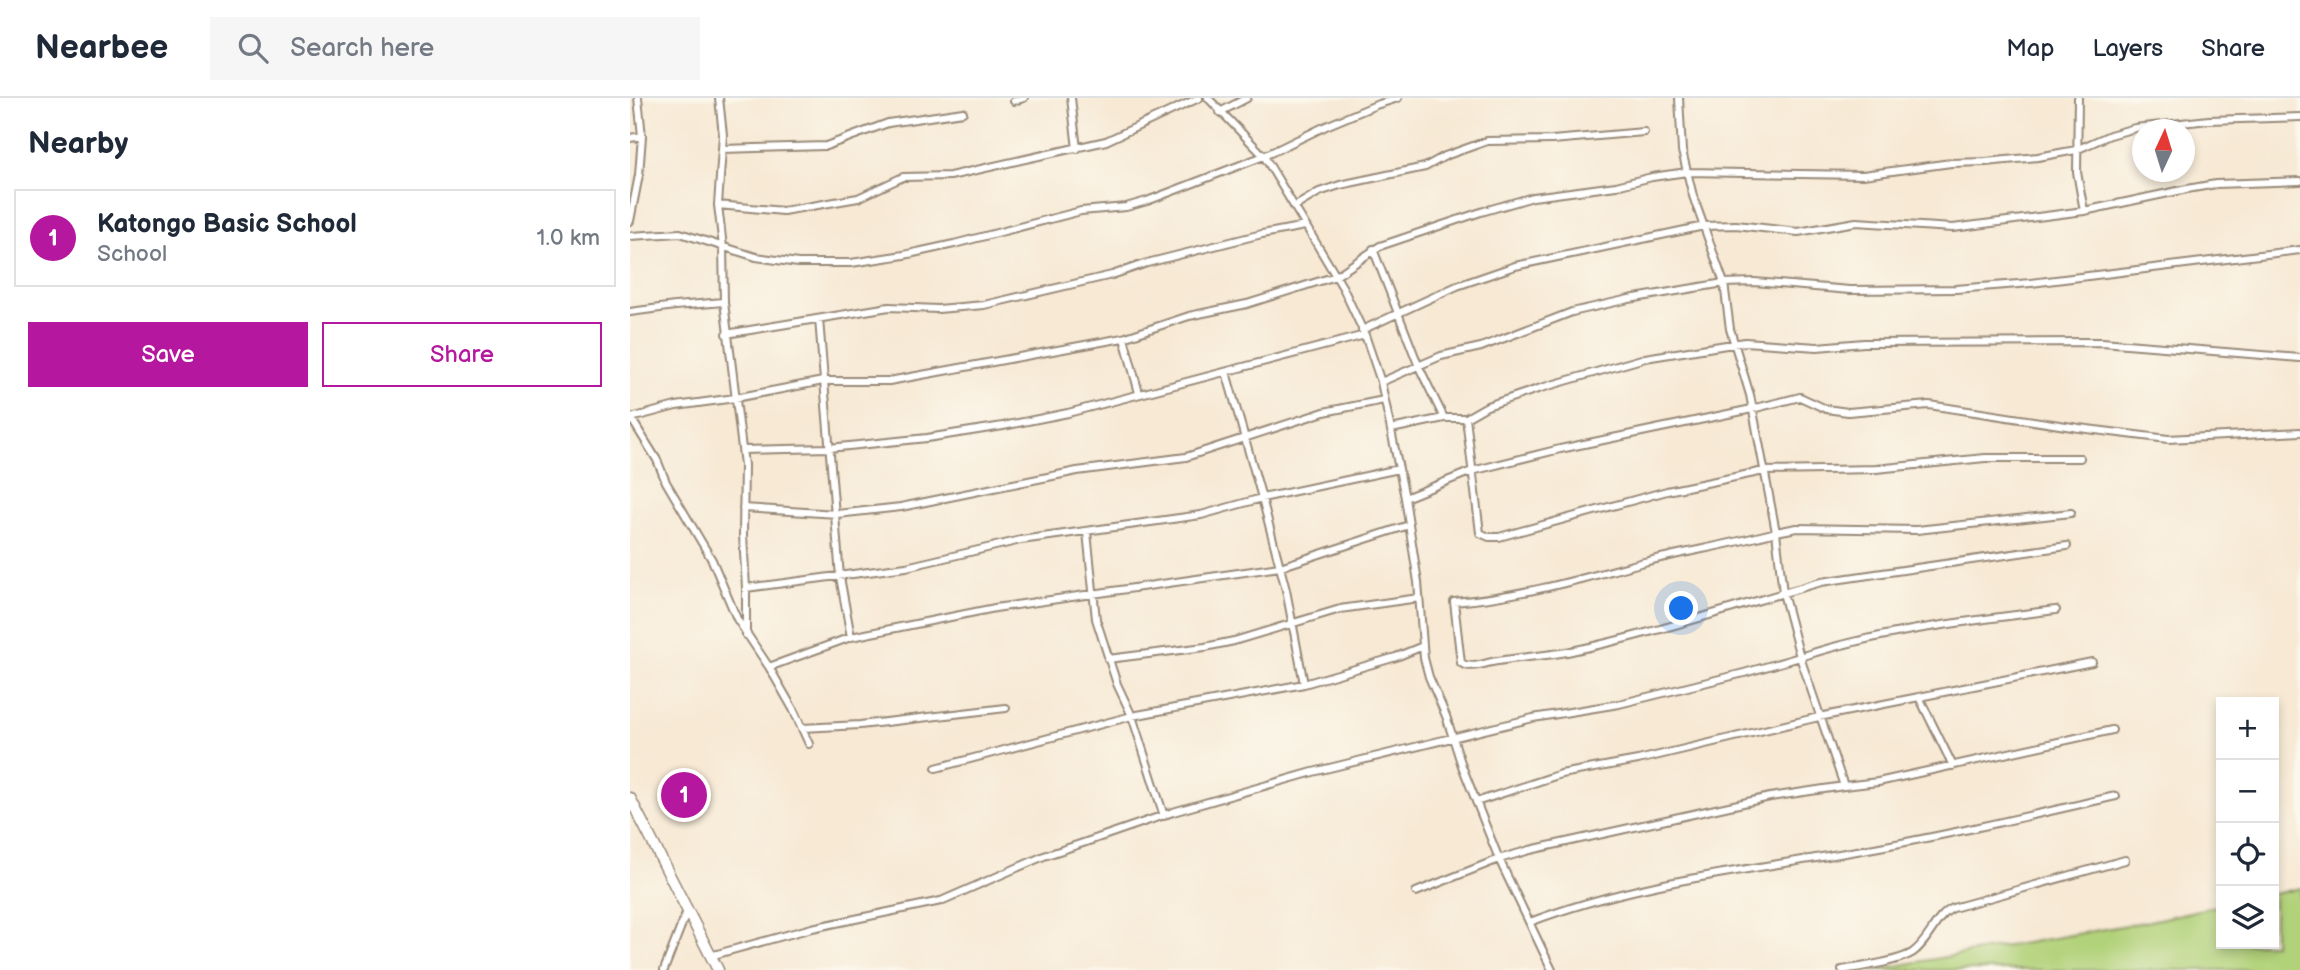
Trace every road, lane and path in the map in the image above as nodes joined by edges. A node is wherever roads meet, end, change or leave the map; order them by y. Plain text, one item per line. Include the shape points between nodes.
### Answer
1 (638, 98) edge
2 (719, 98) edge
3 (1024, 98) edge
4 (1071, 98) edge
5 (1199, 98) edge
6 (1208, 98) edge
7 (1247, 98) edge
8 (1398, 98) edge
9 (1679, 98) edge
10 (2078, 98) edge
11 (1014, 101) dead end
12 (1220, 111) junction
13 (963, 112) dead end
14 (2300, 117) edge
15 (1644, 132) dead end
16 (642, 136) junction
17 (630, 138) edge
18 (722, 149) junction
19 (1077, 149) junction
20 (2076, 150) junction
21 (1264, 156) junction
22 (1687, 172) junction
23 (2300, 181) edge
24 (718, 205) junction
25 (631, 206) edge
26 (1294, 207) junction
27 (2084, 211) junction
28 (630, 221) edge
29 (1305, 226) junction
30 (1704, 226) junction
31 (630, 236) edge
32 (723, 247) junction
33 (1373, 249) junction
34 (2300, 250) edge
35 (1336, 276) junction
36 (1724, 282) junction
37 (724, 302) junction
38 (630, 312) edge
39 (1400, 314) junction
40 (819, 319) junction
41 (1363, 333) junction
42 (726, 334) junction
43 (1124, 338) junction
44 (1734, 344) junction
45 (2300, 358) edge
46 (1419, 366) junction
47 (1226, 372) junction
48 (823, 382) junction
49 (1381, 382) junction
50 (1139, 393) junction
51 (735, 398) junction
52 (1384, 400) junction
53 (1752, 409) junction
54 (631, 417) edge
55 (1444, 418) junction
56 (1466, 418) junction
57 (1391, 429) junction
58 (2300, 432) edge
59 (1244, 437) junction
60 (829, 448) junction
61 (743, 450) junction
62 (2080, 458) dead end
63 (1399, 469) junction
64 (1472, 471) junction
65 (1764, 471) junction
66 (1262, 498) junction
67 (1405, 498) junction
68 (743, 508) junction
69 (2071, 513) dead end
70 (837, 514) junction
71 (1409, 525) junction
72 (1776, 532) junction
73 (1087, 533) junction
74 (2067, 546) dead end
75 (1280, 567) junction
76 (840, 577) junction
77 (746, 588) junction
78 (1783, 593) junction
79 (1093, 594) junction
80 (1419, 598) junction
81 (2056, 610) dead end
82 (1293, 624) junction
83 (746, 635) junction
84 (850, 637) junction
85 (1423, 646) junction
86 (1800, 657) junction
87 (1108, 659) junction
88 (2092, 662) dead end
89 (769, 667) junction
90 (1304, 684) junction
91 (1919, 697) junction
92 (1006, 708) dead end
93 (1132, 716) junction
94 (1819, 717) junction
95 (802, 728) junction
96 (2112, 730) dead end
97 (1453, 738) junction
98 (809, 744) dead end
99 (1953, 765) junction
100 (936, 768) dead end
101 (1843, 786) junction
102 (2116, 796) dead end
103 (630, 799) edge
104 (1476, 802) junction
105 (1164, 816) junction
106 (1499, 859) junction
107 (2125, 860) dead end
108 (1416, 892) dead end
109 (687, 911) junction
110 (1531, 922) junction
111 (710, 956) junction
112 (664, 970) edge
113 (718, 970) edge
114 (1552, 970) edge
115 (1842, 970) edge

1 - 16 street
2 - 18 street
3 - 11 street
4 - 19 street
5 - 19 street via 1129,132
6 - 12 street
7 - 12 street
8 - 21 street
9 - 22 street
10 - 20 street
12 - 21 street
13 - 18 street via 888,123 826,146
14 - 20 street via 2135,128
15 - 26 street via 1552,141 1487,141 1425,167 1319,192
16 - 17 street
16 - 25 street
18 - 24 street
19 - 24 street via 950,176 903,177 858,198 810,208 783,211
20 - 22 street via 1863,175
20 - 27 street
21 - 26 street
21 - 32 street via 1126,207 1081,211 904,255 851,263 798,263
22 - 30 street
22 - 33 street via 1532,197
23 - 27 street via 2216,184
24 - 32 street
25 - 28 street
26 - 29 street
27 - 30 street via 1953,228 1856,222 1798,232
29 - 35 street
29 - 40 street via 984,305 889,307
30 - 36 street
30 - 39 street via 1515,266 1457,286
31 - 32 street via 680,233
32 - 37 street
33 - 35 street
33 - 39 street
34 - 36 street via 1956,289 1850,290
35 - 41 street
35 - 43 street
36 - 44 street
36 - 46 street via 1572,312
37 - 38 street
37 - 42 street
39 - 41 street
39 - 46 street
40 - 42 street
40 - 48 street
41 - 47 street
41 - 49 street
42 - 51 street
43 - 48 street via 889,381
43 - 50 street
44 - 45 street via 2102,342
44 - 53 street
44 - 56 street via 1671,352 1589,373 1487,406
46 - 49 street
46 - 55 street
47 - 50 street
47 - 59 street
48 - 51 street
48 - 60 street
49 - 52 street
50 - 60 street via 1003,426
51 - 54 street
51 - 61 street
52 - 57 street
52 - 59 street via 1324,412
53 - 58 street via 1802,397 1826,409 1847,412 1929,405 2168,439
53 - 64 street
53 - 65 street
54 - 83 street via 712,560
55 - 56 street
55 - 57 street
56 - 64 street
57 - 63 street
59 - 66 street
59 - 70 street via 1186,457 1077,471 940,500
60 - 61 street
60 - 70 street
61 - 68 street
62 - 65 street via 1985,458 1876,470
63 - 66 street
63 - 67 street
64 - 65 street via 1480,533 1489,537
64 - 67 street
65 - 72 street
66 - 73 street via 1201,515
66 - 75 street
67 - 71 street
68 - 70 street
68 - 77 street
69 - 72 street via 1917,530 1797,528
70 - 76 street
71 - 75 street
71 - 80 street
72 - 78 street
72 - 78 street via 1567,583 1454,602 1461,663 1471,666 1571,651
73 - 76 street via 1021,540 918,565
73 - 79 street
74 - 78 street via 1881,572
75 - 79 street
75 - 82 street
76 - 77 street
76 - 84 street
77 - 83 street
78 - 86 street
79 - 84 street
79 - 87 street
80 - 82 street via 1340,609
80 - 85 street
81 - 86 street via 1908,630
82 - 87 street via 1205,647
82 - 90 street
83 - 89 street
84 - 89 street
85 - 90 street
85 - 97 street via 1429,677
86 - 94 street
86 - 97 street via 1619,704 1532,718
87 - 93 street
88 - 91 street
89 - 95 street
90 - 93 street
91 - 94 street
91 - 99 street
92 - 95 street
93 - 100 street
93 - 105 street
94 - 101 street
94 - 104 street via 1561,774
95 - 98 street
96 - 99 street
97 - 104 street
97 - 105 street via 1313,772
99 - 101 street
101 - 106 street via 1770,797
102 - 110 street via 1926,839 1636,889
103 - 109 main road
104 - 106 street
105 - 111 street via 1044,856 942,901 812,928
106 - 108 street
106 - 110 street
107 - 115 street via 1953,908 1911,953
109 - 111 main road
109 - 112 street
110 - 114 street
111 - 113 main road

